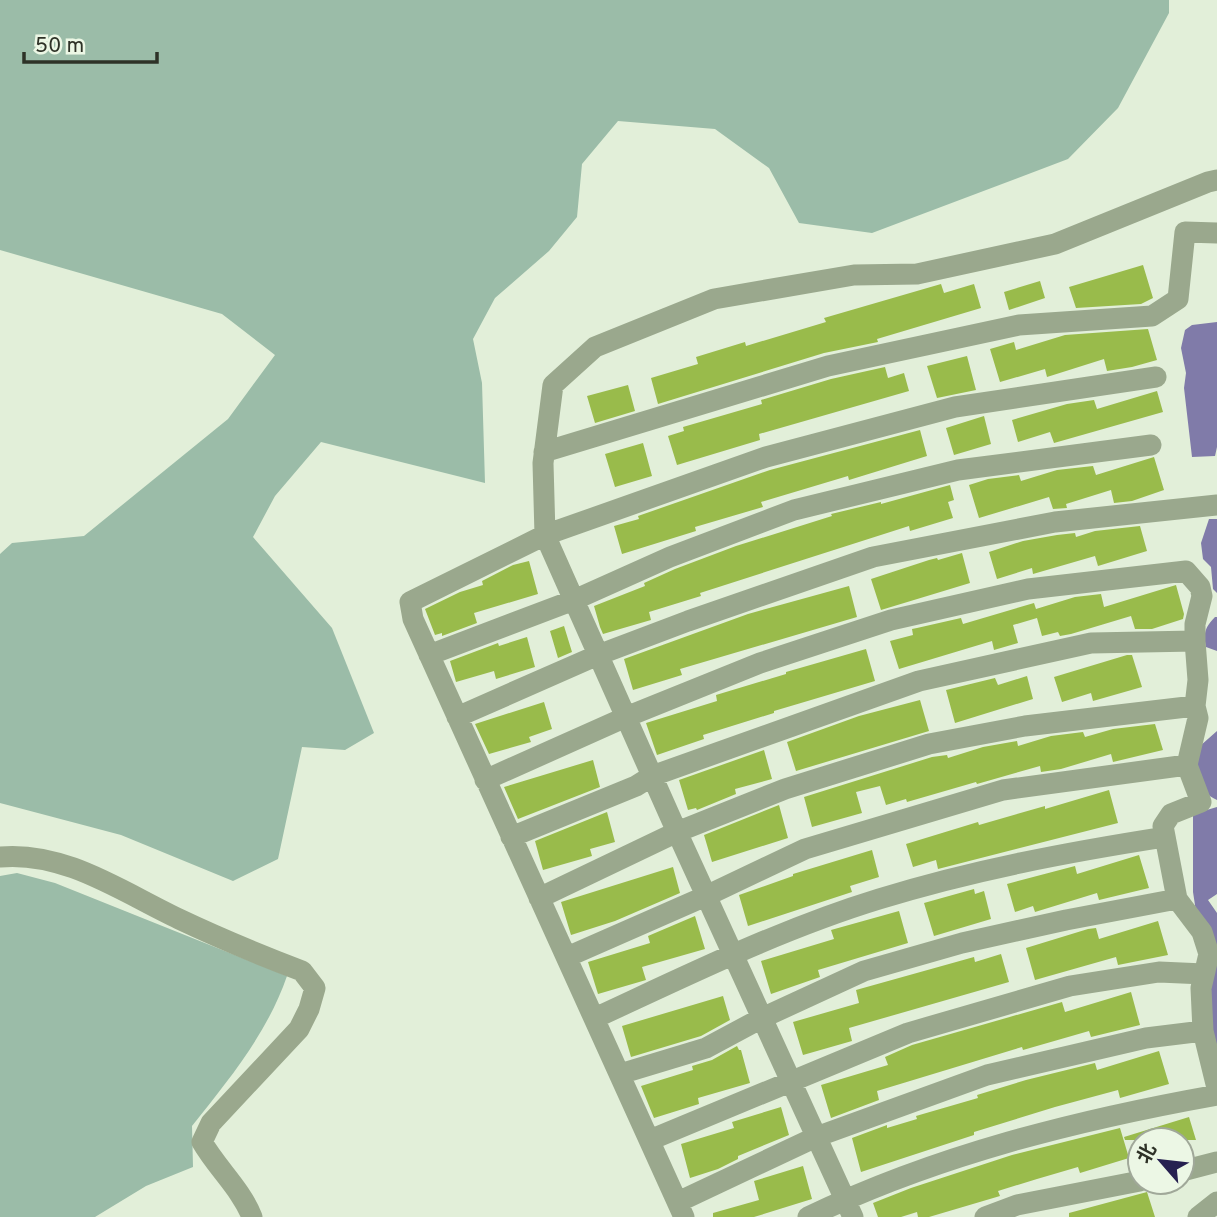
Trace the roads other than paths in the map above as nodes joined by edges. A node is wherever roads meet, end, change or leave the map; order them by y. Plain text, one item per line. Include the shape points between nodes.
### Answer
1 (1217, 180) edge
2 (1217, 233) edge
3 (1156, 377) dead end
4 (1151, 445) dead end
5 (544, 452) junction
6 (1217, 505) edge
7 (545, 535) junction
8 (574, 600) junction
9 (1195, 641) junction
10 (429, 654) junction
11 (598, 655) junction
12 (1203, 714) edge
13 (457, 717) junction
14 (626, 717) junction
15 (1187, 765) junction
16 (652, 776) junction
17 (485, 780) junction
18 (677, 832) junction
19 (511, 837) junction
20 (1165, 837) junction
21 (0, 857) edge
22 (706, 896) junction
23 (539, 898) junction
24 (1177, 899) junction
25 (732, 954) junction
26 (567, 957) junction
27 (1204, 974) junction
28 (594, 1018) junction
29 (762, 1018) junction
30 (1203, 1031) junction
31 (620, 1073) junction
32 (790, 1080) junction
33 (1217, 1088) edge
34 (1217, 1095) edge
35 (816, 1137) junction
36 (650, 1140) junction
37 (1217, 1162) edge
38 (1196, 1167) edge
39 (1126, 1184) edge
40 (1217, 1202) edge
41 (849, 1208) edge
42 (681, 1210) edge
43 (252, 1217) edge
44 (808, 1217) edge
45 (985, 1217) edge
46 (1198, 1217) edge

1 - 5 lane via 1055,244 917,274 854,275 714,299 595,347 553,385
2 - 5 lane via 1185,232 1178,299 1152,316 1019,325 828,366
3 - 7 lane via 955,407 766,457
4 - 8 lane via 958,470 794,510
5 - 7 lane
6 - 11 lane via 1055,522 873,557
7 - 8 lane
7 - 10 lane via 410,602
8 - 10 lane
8 - 11 lane
9 - 12 lane
9 - 14 lane via 1202,596 1186,571 1091,580 1028,589 891,620 760,663
9 - 16 lane via 1091,643 919,681
10 - 13 lane
11 - 13 lane
11 - 14 lane
12 - 15 lane
12 - 18 lane via 1025,726 929,744 785,789
13 - 17 lane
14 - 16 lane
14 - 17 lane
15 - 20 lane via 1201,803 1171,814 1163,826
15 - 22 lane via 1003,790 806,849
16 - 18 lane
16 - 19 lane
17 - 19 lane
18 - 22 lane
18 - 23 lane
19 - 23 lane
20 - 24 lane
20 - 25 lane via 1042,857 879,899
21 - 43 lane via 31,856 69,865 181,920 302,971 315,988 299,1029 211,1122 202,1142
22 - 25 lane
22 - 26 lane
23 - 26 lane
24 - 27 lane via 1202,932 1209,954
24 - 29 lane via 950,946 864,971
25 - 28 lane
25 - 29 lane
26 - 28 lane
27 - 30 lane
27 - 32 lane via 1159,972 1070,986 908,1033
28 - 31 lane
29 - 31 lane via 706,1048
29 - 32 lane
30 - 33 lane
30 - 35 lane via 1146,1038 987,1075
31 - 36 lane
32 - 35 lane
32 - 36 lane
34 - 41 lane via 993,1144
35 - 41 lane
35 - 42 lane
36 - 42 lane
37 - 38 lane
39 - 45 lane via 1017,1205
40 - 46 lane
41 - 44 lane

